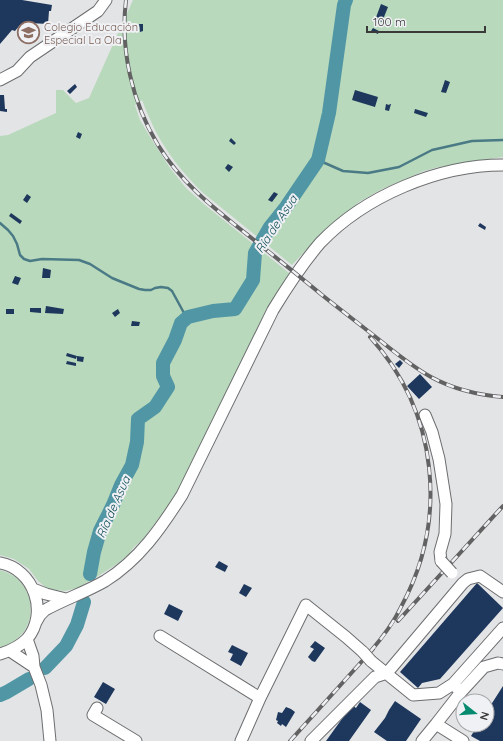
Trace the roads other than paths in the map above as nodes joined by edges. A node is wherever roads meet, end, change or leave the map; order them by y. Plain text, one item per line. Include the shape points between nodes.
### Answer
1 (106, 0) edge
2 (0, 80) edge
3 (503, 165) edge
4 (425, 415) dead end
5 (0, 563) edge
6 (463, 583) junction
7 (33, 589) junction
8 (503, 592) edge
9 (66, 599) junction
10 (36, 622) junction
11 (503, 628) edge
12 (160, 636) dead end
13 (27, 639) junction
14 (5, 653) edge
15 (503, 664) edge
16 (34, 667) junction
17 (387, 673) junction
18 (457, 688) junction
19 (260, 698) junction
20 (96, 708) dead end
21 (436, 724) junction
22 (50, 741) edge
23 (136, 741) edge
24 (241, 741) edge
25 (311, 741) edge
26 (422, 741) edge
27 (462, 741) edge

1 - 2 street via 98,11 30,57 17,71
3 - 9 street via 478,166 414,182 368,204 321,243 288,284 182,495 167,518 140,553 128,564 105,580
4 - 6 street, bridge via 439,459 446,504 441,561
5 - 7 street via 21,573
6 - 8 street via 480,576
6 - 17 street
7 - 9 street
7 - 10 street via 38,611
9 - 10 street via 45,610
10 - 13 street
11 - 18 street
12 - 19 street
13 - 14 street
13 - 16 street
14 - 16 street
15 - 18 street via 498,663 484,668
16 - 22 street via 47,710
17 - 18 street via 413,695 439,693
17 - 19 street, bridge via 306,605
17 - 25 street via 374,677
18 - 21 street
19 - 24 street
20 - 23 street via 93,715
21 - 26 street
21 - 27 street

